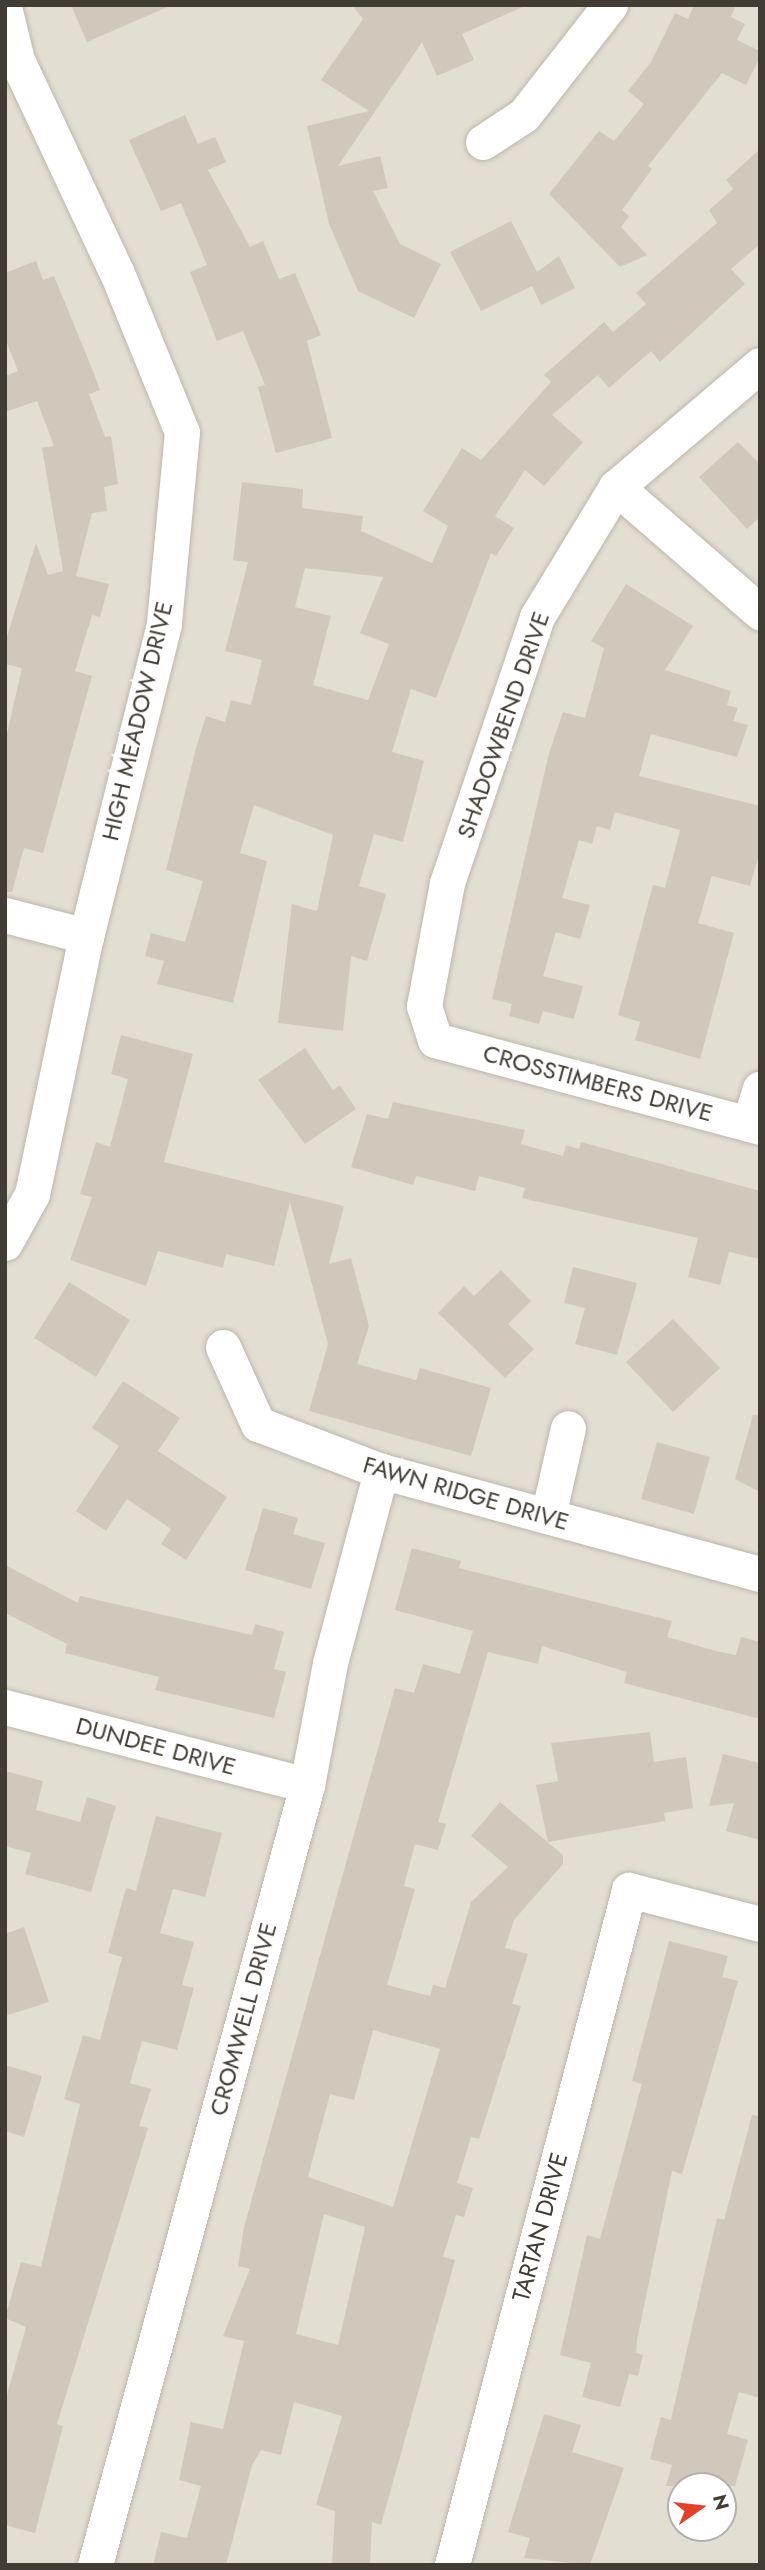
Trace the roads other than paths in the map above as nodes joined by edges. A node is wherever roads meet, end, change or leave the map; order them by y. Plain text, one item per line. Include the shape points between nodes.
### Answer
1 (610, 5) edge
2 (5, 11) edge
3 (483, 142) dead end
4 (760, 365) edge
5 (616, 487) junction
6 (760, 612) edge
7 (5, 915) edge
8 (86, 936) junction
9 (435, 1040) joint
10 (760, 1089) edge
11 (755, 1125) edge
12 (5, 1243) edge
13 (223, 1347) dead end
14 (568, 1428) dead end
15 (381, 1471) junction
16 (548, 1516) junction
17 (760, 1574) edge
18 (5, 1707) edge
19 (307, 1785) junction
20 (760, 1924) edge
21 (95, 2565) edge
22 (452, 2565) edge

1 - 3 street via 524,115
2 - 8 street, HIGH MEADOW DRIVE via 17,61 117,273 182,432 164,624
4 - 5 street, SHADOWBEND DRIVE
5 - 6 street
5 - 9 street, SHADOWBEND DRIVE via 537,617 447,883 424,1006
7 - 8 street
8 - 12 street, HIGH MEADOW DRIVE via 32,1194
9 - 11 street, CROSSTIMBERS DRIVE
10 - 11 street
13 - 15 street, FAWN RIDGE DRIVE via 258,1424
14 - 16 street
15 - 16 street, FAWN RIDGE DRIVE
15 - 19 street, CROMWELL DRIVE via 330,1663
16 - 17 street, FAWN RIDGE DRIVE
18 - 19 street, DUNDEE DRIVE
19 - 21 street, CROMWELL DRIVE
20 - 22 street, TARTAN DRIVE via 629,1889

